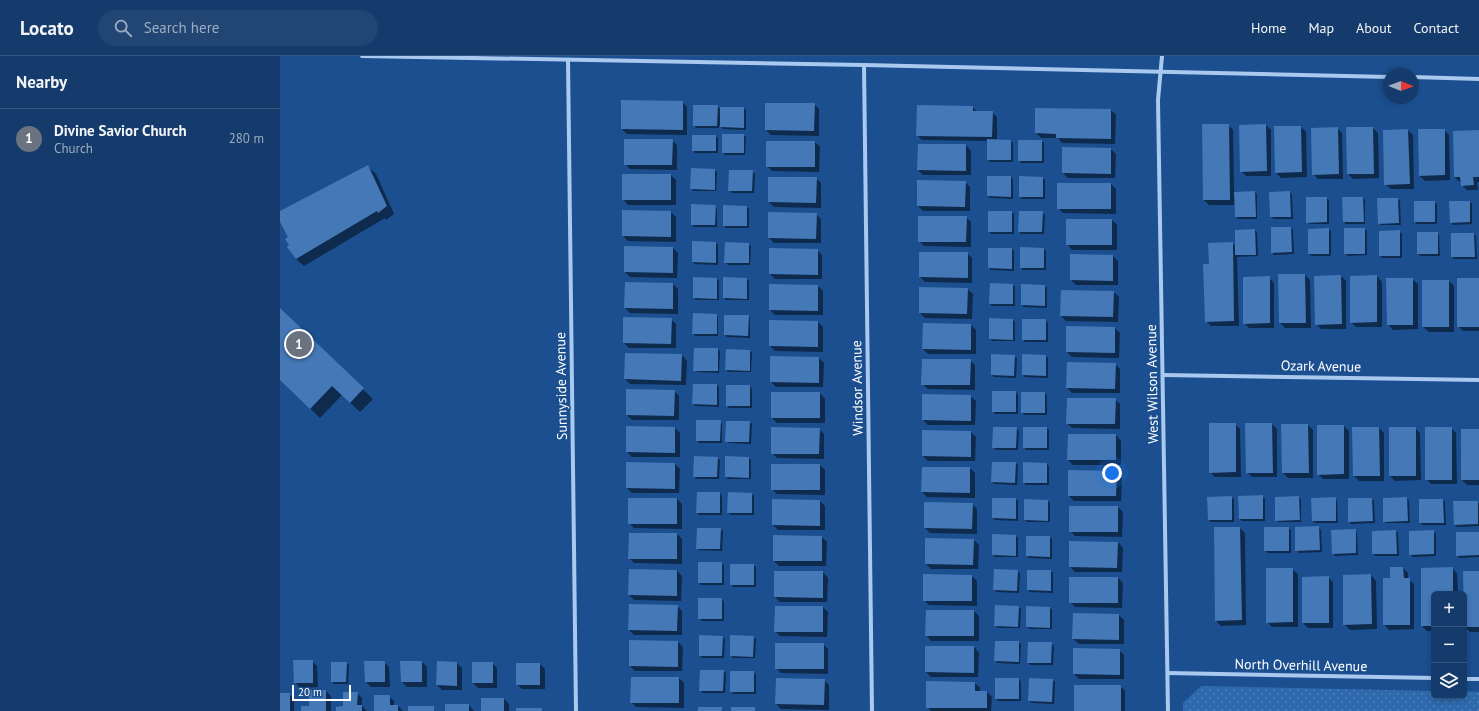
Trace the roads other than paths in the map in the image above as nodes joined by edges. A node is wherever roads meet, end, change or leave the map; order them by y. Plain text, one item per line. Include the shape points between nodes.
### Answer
1 (362, 56) edge
2 (1162, 56) edge
3 (568, 60) junction
4 (864, 65) junction
5 (1161, 71) junction
6 (1383, 77) edge
7 (1419, 77) edge
8 (1479, 79) edge
9 (1163, 375) junction
10 (1479, 380) edge
11 (1168, 673) junction
12 (1431, 678) edge
13 (1467, 679) edge
14 (1479, 679) edge
15 (576, 711) edge
16 (872, 711) edge
17 (1168, 711) edge

1 - 3 street
2 - 5 street, West Wilson Avenue
3 - 4 street
3 - 15 street, Sunnyside Avenue
4 - 5 street
4 - 16 street, Windsor Avenue
5 - 6 street
5 - 9 street, West Wilson Avenue via 1158,100
7 - 8 street
9 - 10 street, Ozark Avenue
9 - 11 street, West Wilson Avenue
11 - 12 street, North Overhill Avenue
11 - 17 street, West Wilson Avenue
13 - 14 street

